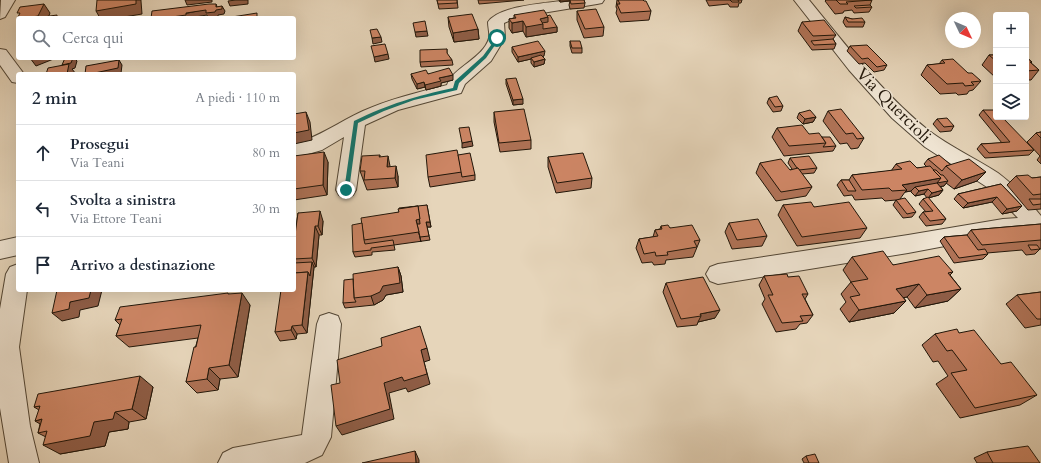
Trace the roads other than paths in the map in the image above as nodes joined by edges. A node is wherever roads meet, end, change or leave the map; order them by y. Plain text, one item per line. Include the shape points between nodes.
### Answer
1 (8, 0) edge
2 (597, 0) edge
3 (801, 0) edge
4 (0, 14) edge
5 (0, 54) edge
6 (16, 75) edge
7 (356, 122) junction
8 (296, 150) edge
9 (346, 190) dead end
10 (1039, 228) edge
11 (16, 246) edge
12 (0, 250) edge
13 (718, 274) dead end
14 (16, 286) edge
15 (329, 324) dead end
16 (24, 463) edge
17 (233, 463) edge

1 - 4 street
2 - 7 street via 501,18 496,22 497,38 485,57 457,82 455,89 412,99 382,109
3 - 10 street, Via Quercioli via 894,110 931,143 1008,192
5 - 6 street
7 - 8 street via 315,145
7 - 9 street
10 - 13 street, Via Quercioli via 1003,227
11 - 12 street
14 - 16 street via 6,347 16,426
15 - 17 street via 317,437 312,445 302,450

